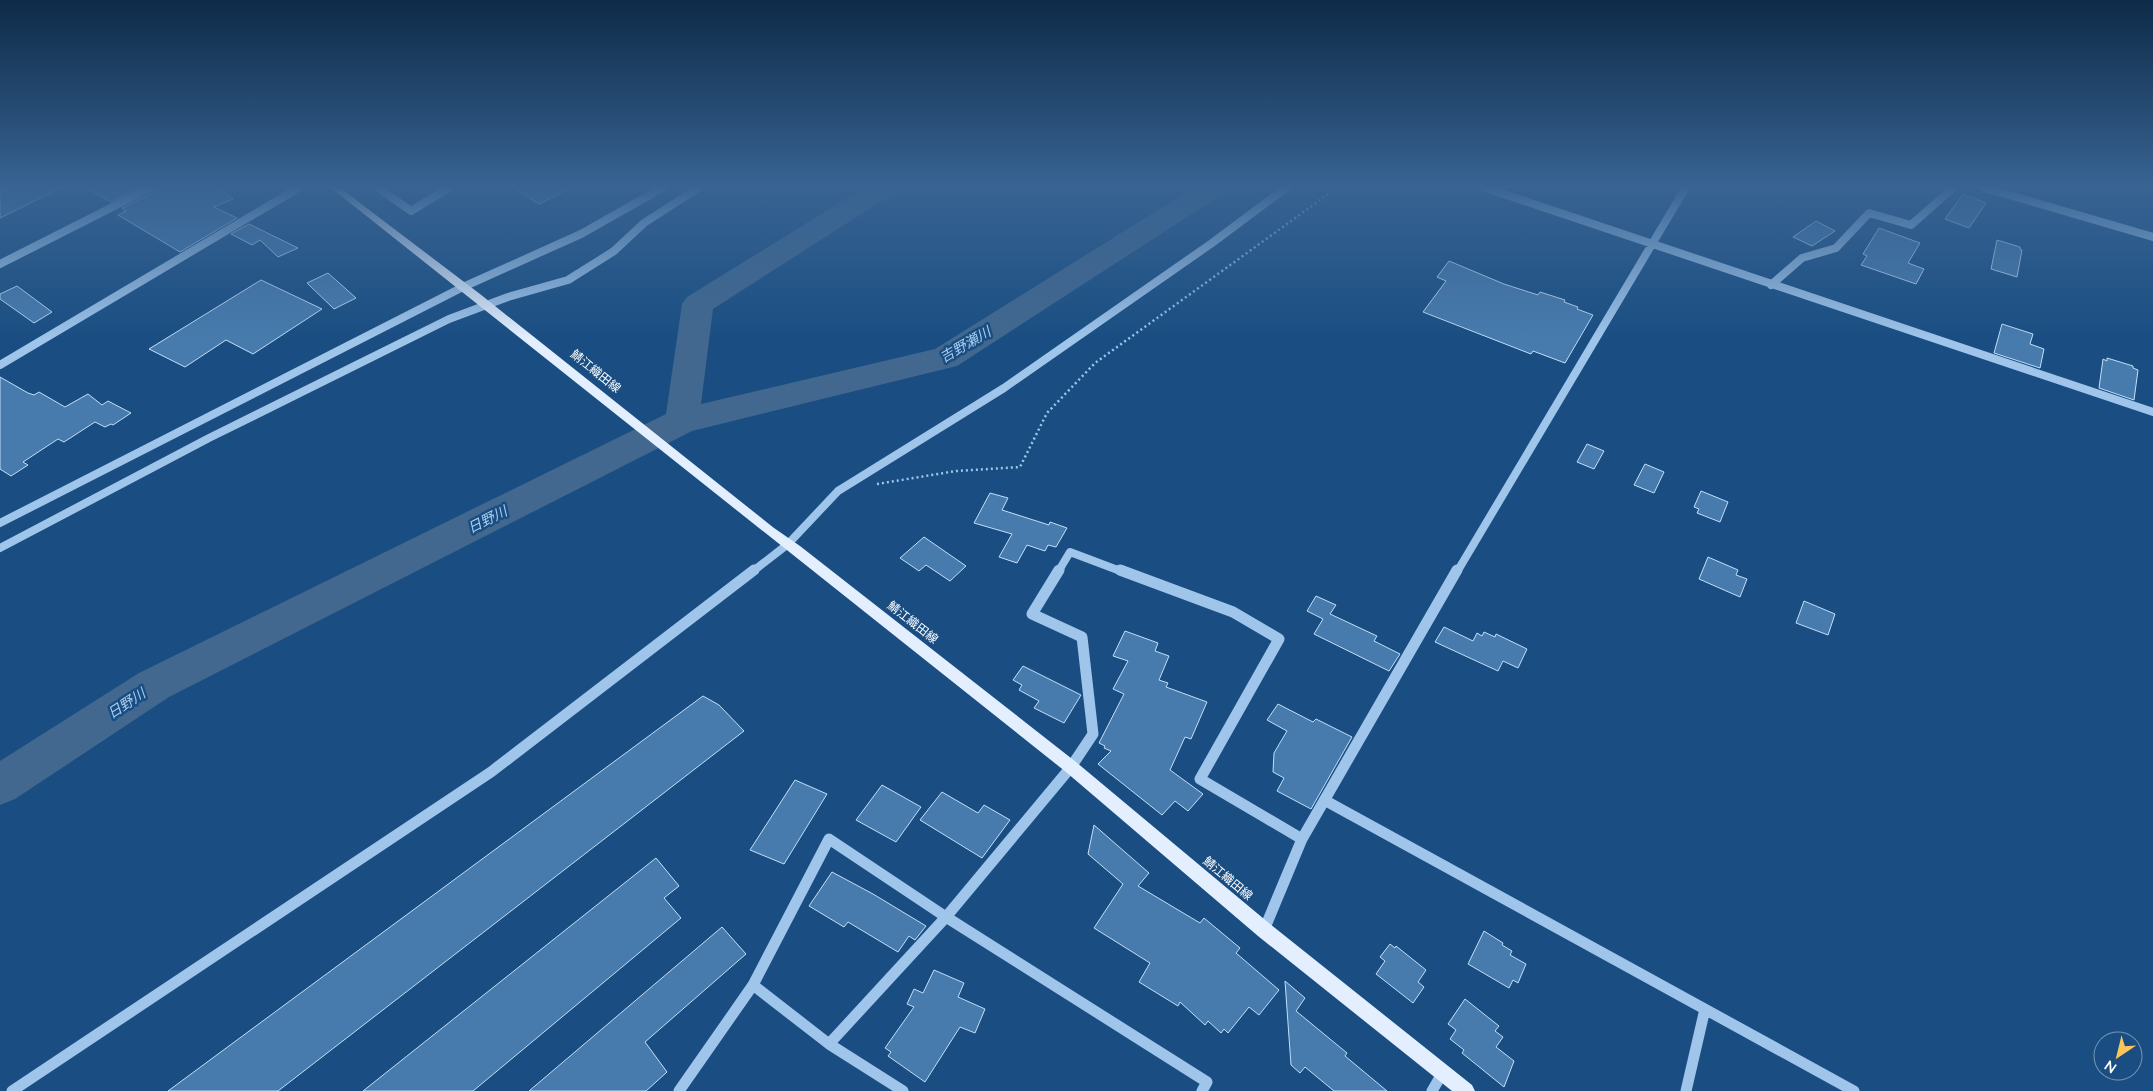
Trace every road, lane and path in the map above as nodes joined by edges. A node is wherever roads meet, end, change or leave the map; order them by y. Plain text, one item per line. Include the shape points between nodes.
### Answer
1 (51, 238) edge
2 (213, 238) edge
3 (400, 238) edge
4 (572, 238) edge
5 (628, 238) edge
6 (1219, 238) edge
7 (1270, 238) edge
8 (1636, 238) edge
9 (1657, 238) edge
10 (1846, 238) edge
11 (1654, 244) junction
12 (0, 264) edge
13 (1771, 285) junction
14 (463, 287) junction
15 (0, 365) edge
16 (2153, 412) edge
17 (868, 486) dead end
18 (0, 523) edge
19 (788, 544) junction
20 (0, 548) edge
21 (1071, 767) junction
22 (1326, 800) junction
23 (1302, 839) junction
24 (946, 916) junction
25 (1264, 930) junction
26 (753, 985) junction
27 (1705, 1009) junction
28 (829, 1044) junction
29 (1443, 1072) junction
30 (12, 1091) edge
31 (679, 1091) edge
32 (903, 1091) edge
33 (1202, 1091) edge
34 (1432, 1091) edge
35 (1466, 1091) edge
36 (1686, 1091) edge
37 (1854, 1091) edge

1 - 12 street
2 - 15 street
3 - 14 main road, 鯖江織田線
4 - 14 street
5 - 20 street via 614,251 568,280 449,318 209,438
6 - 19 street via 1004,388 838,491
7 - 17 path via 1095,363 1047,412 1020,467 956,470
8 - 11 street
9 - 11 street
10 - 13 street via 1836,248 1802,258
11 - 13 street
11 - 22 street via 1461,564
13 - 16 street
14 - 18 street
14 - 19 main road, 鯖江織田線
19 - 21 main road, 鯖江織田線
19 - 30 street via 491,772
21 - 23 street via 1093,734 1082,637 1032,614 1070,552 1233,612 1279,639 1200,779
21 - 24 street
21 - 25 main road, 鯖江織田線
22 - 23 street
22 - 27 street
23 - 25 street
24 - 26 street via 829,839
24 - 28 street
24 - 33 street via 1207,1082
25 - 29 main road, 鯖江織田線
26 - 28 street
26 - 31 street
27 - 36 street
27 - 37 street
28 - 32 street
29 - 34 street
29 - 35 main road, 鯖江織田線

